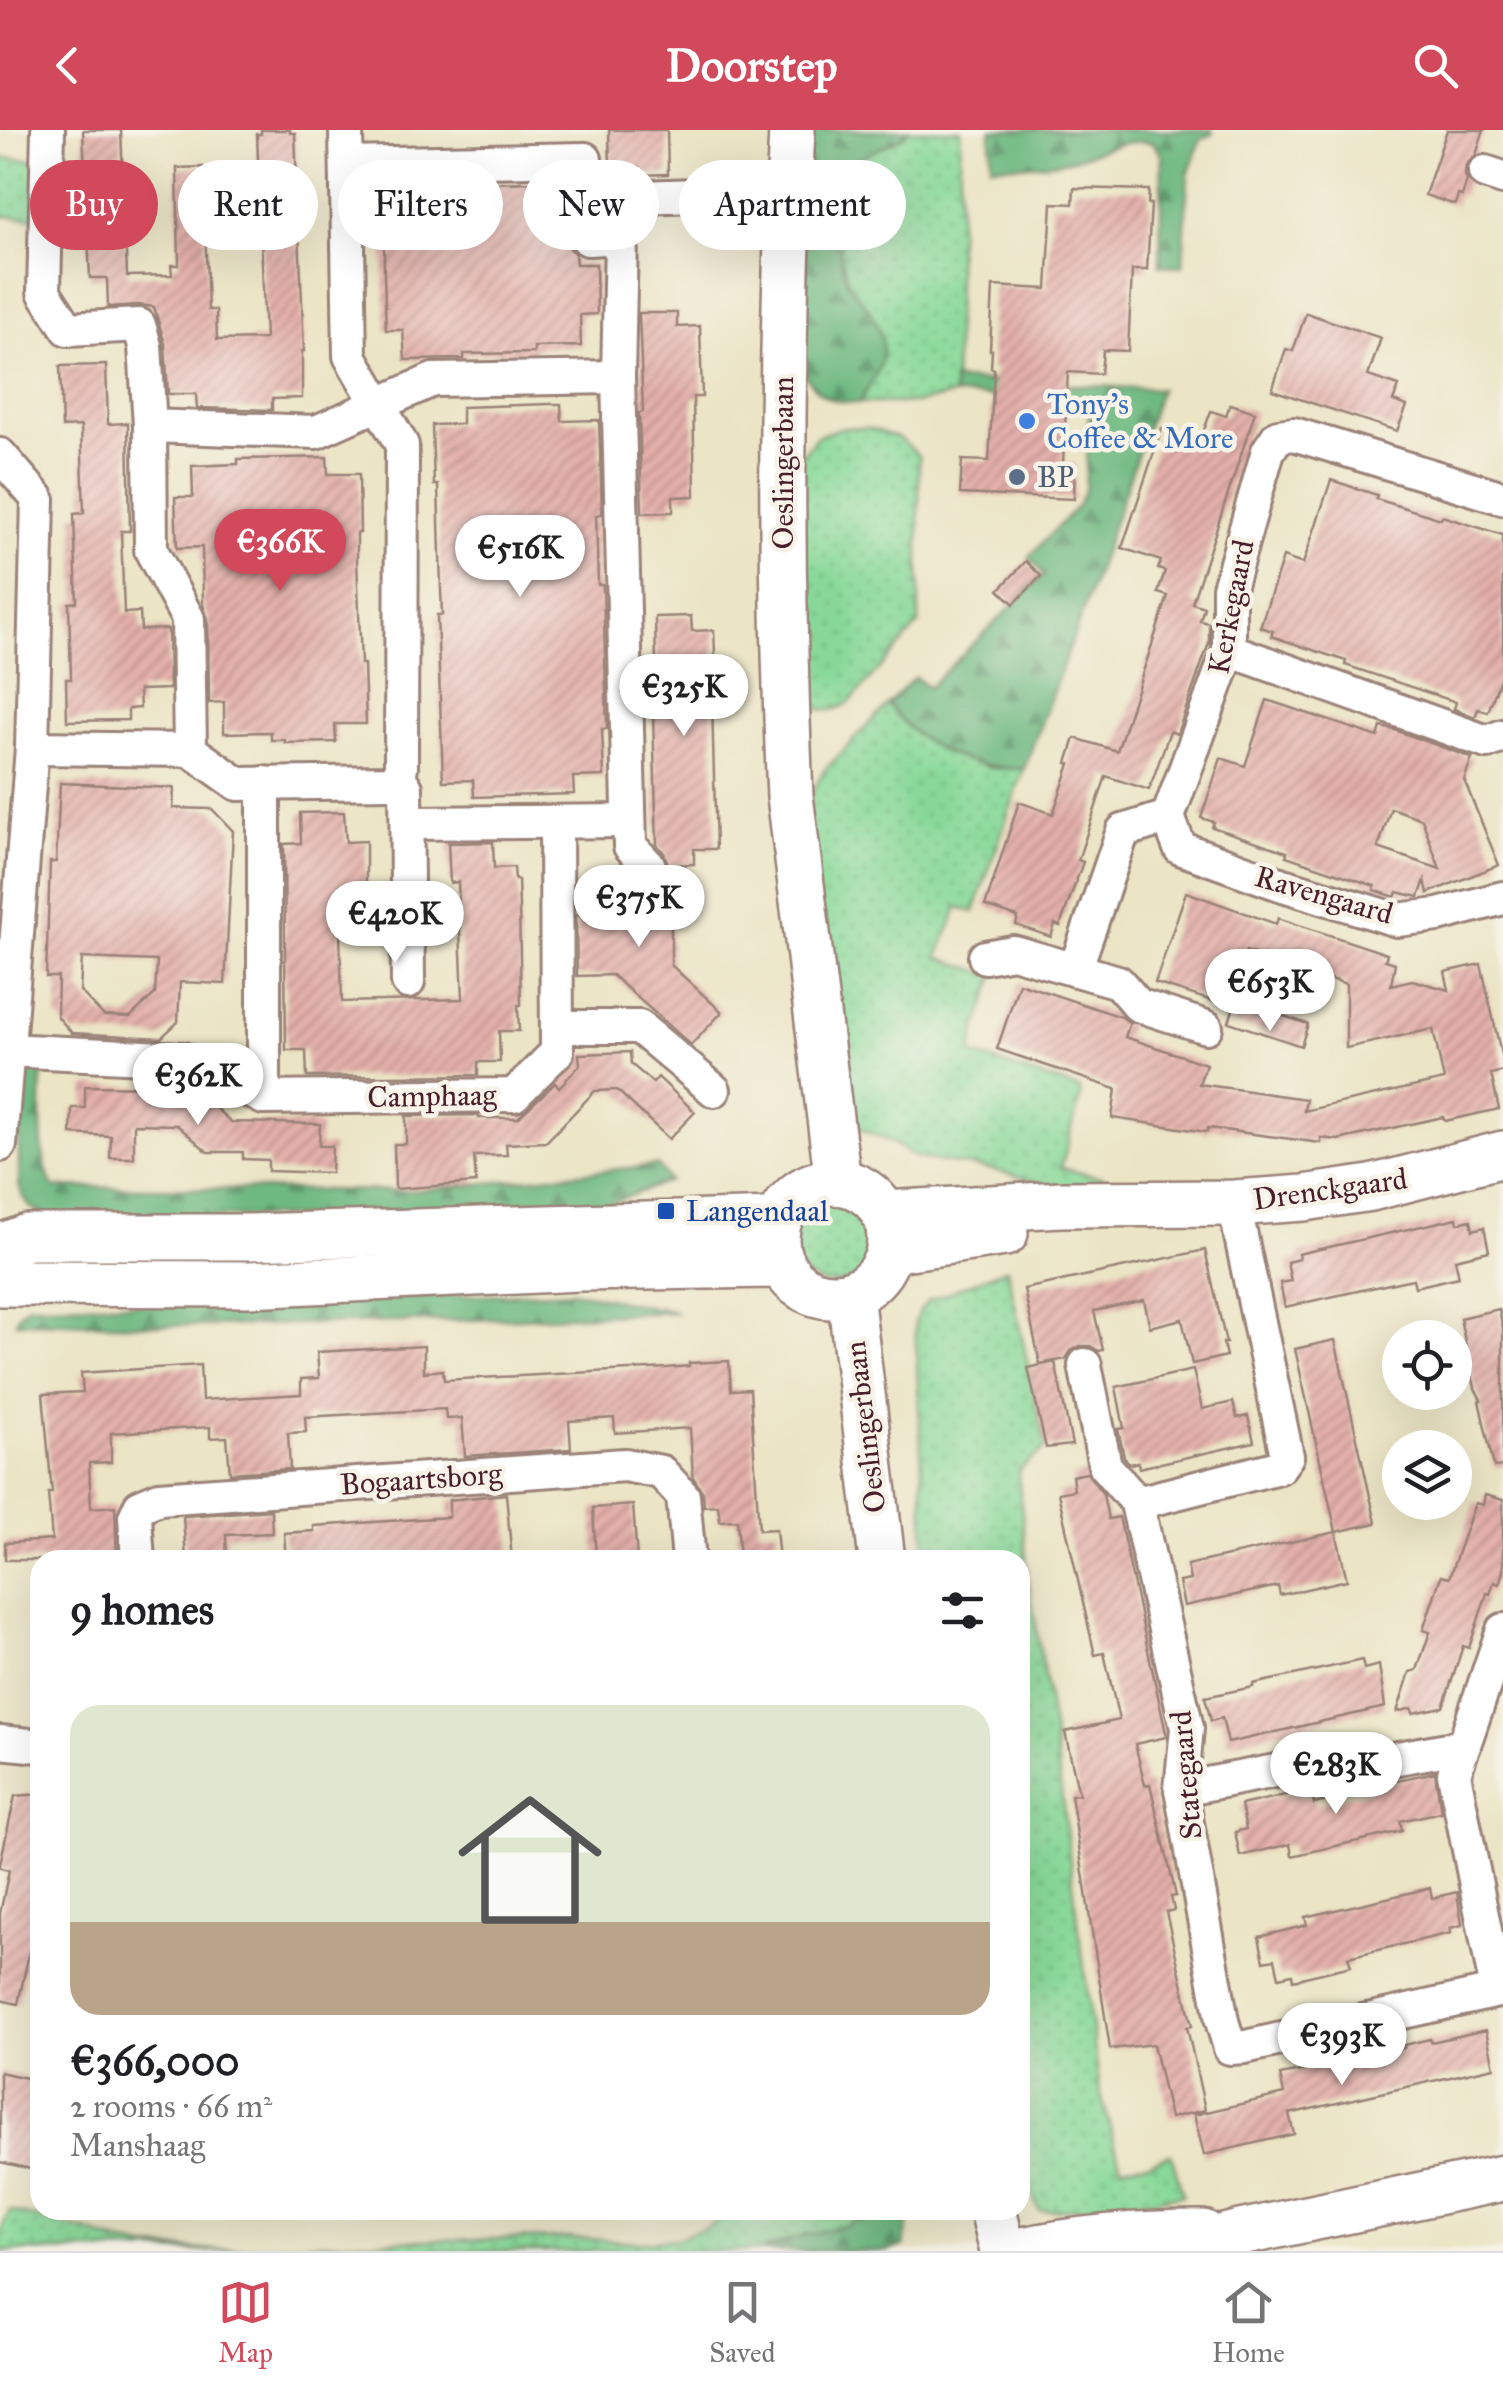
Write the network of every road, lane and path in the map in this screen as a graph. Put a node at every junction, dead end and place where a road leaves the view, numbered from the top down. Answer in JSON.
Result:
{"nodes":[{"id":1,"x":48,"y":130,"type":"edge"},
{"id":2,"x":346,"y":130,"type":"edge"},
{"id":3,"x":792,"y":130,"type":"edge"},
{"id":4,"x":346,"y":160,"type":"edge"},
{"id":5,"x":538,"y":160,"type":"edge"},
{"id":6,"x":586,"y":160,"type":"edge"},
{"id":7,"x":348,"y":250,"type":"edge"},
{"id":8,"x":622,"y":250,"type":"edge"},
{"id":9,"x":618,"y":377,"type":"junction"},
{"id":10,"x":377,"y":405,"type":"junction"},
{"id":11,"x":150,"y":426,"type":"junction"},
{"id":12,"x":0,"y":455,"type":"edge"},
{"id":13,"x":1503,"y":498,"type":"edge"},
{"id":14,"x":1229,"y":650,"type":"junction"},
{"id":15,"x":1503,"y":736,"type":"edge"},
{"id":16,"x":32,"y":748,"type":"junction"},
{"id":17,"x":190,"y":750,"type":"junction"},
{"id":18,"x":398,"y":778,"type":"junction"},
{"id":19,"x":264,"y":783,"type":"junction"},
{"id":20,"x":1168,"y":817,"type":"junction"},
{"id":21,"x":629,"y":821,"type":"junction"},
{"id":22,"x":556,"y":822,"type":"junction"},
{"id":23,"x":407,"y":823,"type":"junction"},
{"id":24,"x":649,"y":866,"type":"dead end"},
{"id":25,"x":1503,"y":898,"type":"edge"},
{"id":26,"x":985,"y":957,"type":"dead end"},
{"id":27,"x":1075,"y":970,"type":"junction"},
{"id":28,"x":408,"y":982,"type":"dead end"},
{"id":29,"x":6,"y":992,"type":"edge"},
{"id":30,"x":556,"y":1027,"type":"junction"},
{"id":31,"x":1206,"y":1027,"type":"dead end"},
{"id":32,"x":7,"y":1050,"type":"junction"},
{"id":33,"x":714,"y":1090,"type":"dead end"},
{"id":34,"x":264,"y":1098,"type":"junction"},
{"id":35,"x":0,"y":1145,"type":"edge"},
{"id":36,"x":1503,"y":1154,"type":"edge"},
{"id":37,"x":824,"y":1184,"type":"junction"},
{"id":38,"x":1234,"y":1203,"type":"junction"},
{"id":39,"x":778,"y":1221,"type":"junction"},
{"id":40,"x":886,"y":1232,"type":"junction"},
{"id":41,"x":1,"y":1255,"type":"edge"},
{"id":42,"x":782,"y":1265,"type":"junction"},
{"id":43,"x":850,"y":1294,"type":"junction"},
{"id":44,"x":1085,"y":1366,"type":"dead end"},
{"id":45,"x":1137,"y":1504,"type":"junction"},
{"id":46,"x":137,"y":1550,"type":"edge"},
{"id":47,"x":688,"y":1550,"type":"edge"},
{"id":48,"x":881,"y":1550,"type":"edge"},
{"id":49,"x":1503,"y":1630,"type":"edge"},
{"id":50,"x":0,"y":1742,"type":"edge"},
{"id":51,"x":30,"y":1745,"type":"edge"},
{"id":52,"x":1464,"y":1746,"type":"junction"},
{"id":53,"x":1181,"y":1789,"type":"junction"},
{"id":54,"x":1494,"y":1919,"type":"edge"},
{"id":55,"x":1500,"y":1991,"type":"edge"},
{"id":56,"x":1503,"y":2178,"type":"edge"},
{"id":57,"x":969,"y":2220,"type":"edge"},
{"id":58,"x":995,"y":2220,"type":"edge"},
{"id":59,"x":1240,"y":2233,"type":"junction"},
{"id":60,"x":974,"y":2251,"type":"edge"},
{"id":61,"x":1003,"y":2251,"type":"edge"},
{"id":62,"x":1018,"y":2251,"type":"edge"},
{"id":63,"x":1170,"y":2251,"type":"edge"}],
"edges":[{"from":1,"to":11,"type":"street"},
{"from":2,"to":4,"type":"street"},
{"from":3,"to":37,"type":"street","name":"Oeslingerbaan"},
{"from":5,"to":6,"type":"street"},
{"from":7,"to":10,"type":"street"},
{"from":8,"to":9,"type":"street"},
{"from":9,"to":10,"type":"street"},
{"from":9,"to":21,"type":"street"},
{"from":10,"to":11,"type":"street"},
{"from":10,"to":18,"type":"street"},
{"from":11,"to":17,"type":"street"},
{"from":12,"to":16,"type":"street"},
{"from":13,"to":14,"type":"street","name":"Kerkegaard"},
{"from":14,"to":15,"type":"street"},
{"from":14,"to":20,"type":"street","name":"Kerkegaard"},
{"from":16,"to":17,"type":"street"},
{"from":16,"to":29,"type":"street"},
{"from":17,"to":19,"type":"street"},
{"from":18,"to":19,"type":"street"},
{"from":18,"to":23,"type":"street"},
{"from":19,"to":34,"type":"street"},
{"from":20,"to":25,"type":"street","name":"Ravengaard"},
{"from":20,"to":27,"type":"street"},
{"from":21,"to":22,"type":"street"},
{"from":21,"to":24,"type":"street"},
{"from":22,"to":23,"type":"street"},
{"from":22,"to":30,"type":"street","name":"Camphaag"},
{"from":23,"to":28,"type":"street"},
{"from":26,"to":27,"type":"street"},
{"from":27,"to":31,"type":"street"},
{"from":29,"to":32,"type":"street"},
{"from":30,"to":33,"type":"street"},
{"from":30,"to":34,"type":"street","name":"Camphaag"},
{"from":32,"to":34,"type":"street","name":"Camphaag"},
{"from":32,"to":35,"type":"street"},
{"from":36,"to":38,"type":"street","name":"Drenckgaard"},
{"from":37,"to":39,"type":"street"},
{"from":37,"to":40,"type":"street"},
{"from":38,"to":40,"type":"street","name":"Drenckgaard"},
{"from":38,"to":45,"type":"street"},
{"from":39,"to":41,"type":"street"},
{"from":39,"to":42,"type":"street"},
{"from":40,"to":43,"type":"street"},
{"from":41,"to":42,"type":"street"},
{"from":42,"to":43,"type":"street"},
{"from":43,"to":48,"type":"street","name":"Oeslingerbaan"},
{"from":44,"to":45,"type":"street","name":"Stategaard"},
{"from":45,"to":53,"type":"street","name":"Stategaard"},
{"from":46,"to":47,"type":"street","name":"Bogaartsborg"},
{"from":49,"to":52,"type":"street"},
{"from":50,"to":51,"type":"street"},
{"from":52,"to":53,"type":"street"},
{"from":52,"to":54,"type":"street"},
{"from":53,"to":55,"type":"street","name":"Stategaard"},
{"from":54,"to":55,"type":"street"},
{"from":56,"to":59,"type":"street"},
{"from":57,"to":60,"type":"street"},
{"from":58,"to":61,"type":"street"},
{"from":59,"to":62,"type":"street"},
{"from":59,"to":63,"type":"street"}]}
